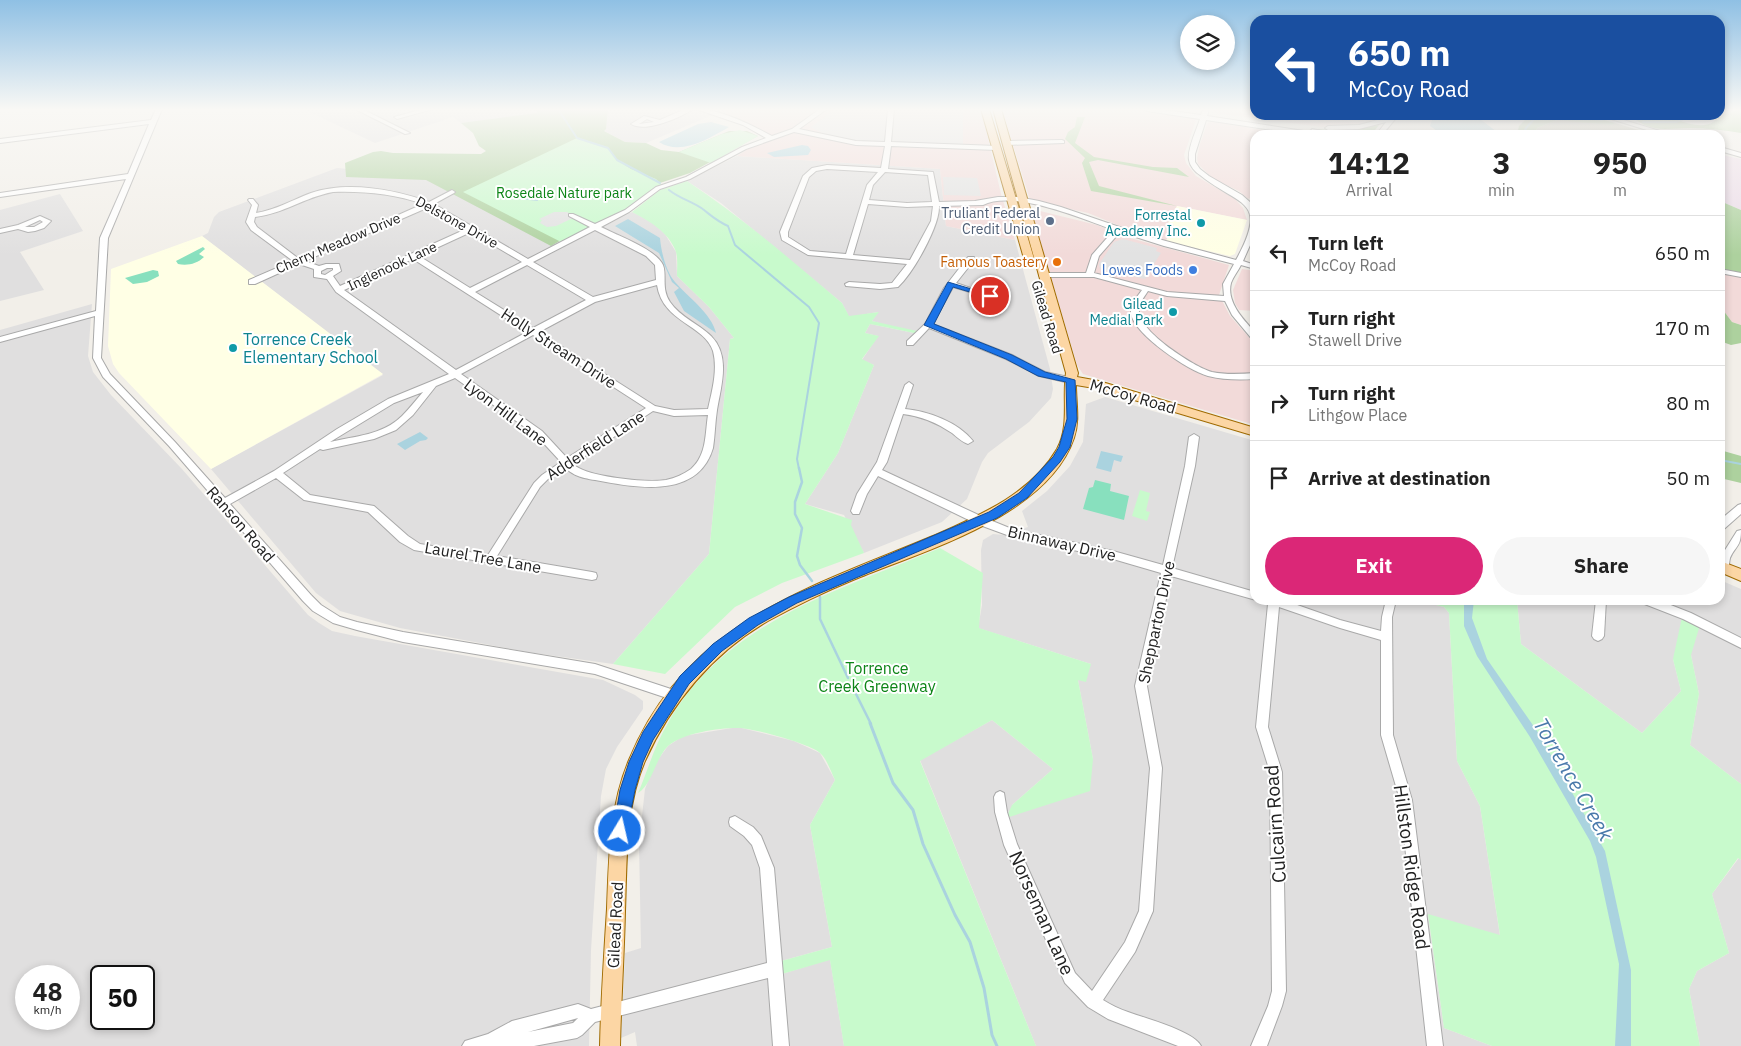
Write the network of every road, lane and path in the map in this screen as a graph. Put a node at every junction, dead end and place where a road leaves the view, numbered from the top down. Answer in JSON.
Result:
{"nodes":[{"id":1,"x":138,"y":158,"type":"edge"},
{"id":2,"x":726,"y":158,"type":"edge"},
{"id":3,"x":886,"y":158,"type":"edge"},
{"id":4,"x":1001,"y":158,"type":"edge"},
{"id":5,"x":1009,"y":158,"type":"edge"},
{"id":6,"x":1011,"y":158,"type":"edge"},
{"id":7,"x":1192,"y":158,"type":"edge"},
{"id":8,"x":1014,"y":168,"type":"junction"},
{"id":9,"x":884,"y":170,"type":"junction"},
{"id":10,"x":130,"y":176,"type":"junction"},
{"id":11,"x":2,"y":192,"type":"edge"},
{"id":12,"x":452,"y":192,"type":"dead end"},
{"id":13,"x":251,"y":200,"type":"dead end"},
{"id":14,"x":865,"y":202,"type":"junction"},
{"id":15,"x":1017,"y":203,"type":"junction"},
{"id":16,"x":429,"y":204,"type":"junction"},
{"id":17,"x":935,"y":204,"type":"junction"},
{"id":18,"x":1250,"y":210,"type":"edge"},
{"id":19,"x":252,"y":215,"type":"junction"},
{"id":20,"x":571,"y":215,"type":"dead end"},
{"id":21,"x":21,"y":226,"type":"dead end"},
{"id":22,"x":597,"y":227,"type":"junction"},
{"id":23,"x":471,"y":229,"type":"junction"},
{"id":24,"x":1119,"y":229,"type":"junction"},
{"id":25,"x":0,"y":231,"type":"edge"},
{"id":26,"x":1250,"y":236,"type":"edge"},
{"id":27,"x":414,"y":256,"type":"junction"},
{"id":28,"x":849,"y":257,"type":"junction"},
{"id":29,"x":971,"y":259,"type":"dead end"},
{"id":30,"x":297,"y":261,"type":"junction"},
{"id":31,"x":912,"y":262,"type":"junction"},
{"id":32,"x":1239,"y":262,"type":"junction"},
{"id":33,"x":528,"y":263,"type":"junction"},
{"id":34,"x":1250,"y":265,"type":"edge"},
{"id":35,"x":1725,"y":272,"type":"edge"},
{"id":36,"x":1043,"y":275,"type":"junction"},
{"id":37,"x":1090,"y":275,"type":"junction"},
{"id":38,"x":1741,"y":275,"type":"edge"},
{"id":39,"x":252,"y":282,"type":"dead end"},
{"id":40,"x":659,"y":282,"type":"junction"},
{"id":41,"x":849,"y":284,"type":"dead end"},
{"id":42,"x":951,"y":284,"type":"junction"},
{"id":43,"x":1147,"y":288,"type":"junction"},
{"id":44,"x":339,"y":290,"type":"junction"},
{"id":45,"x":471,"y":291,"type":"junction"},
{"id":46,"x":990,"y":296,"type":"dead end"},
{"id":47,"x":1227,"y":299,"type":"junction"},
{"id":48,"x":592,"y":300,"type":"junction"},
{"id":49,"x":99,"y":313,"type":"junction"},
{"id":50,"x":928,"y":325,"type":"junction"},
{"id":51,"x":1250,"y":331,"type":"edge"},
{"id":52,"x":533,"y":332,"type":"junction"},
{"id":53,"x":0,"y":340,"type":"edge"},
{"id":54,"x":910,"y":343,"type":"dead end"},
{"id":55,"x":455,"y":374,"type":"junction"},
{"id":56,"x":1250,"y":376,"type":"edge"},
{"id":57,"x":1070,"y":380,"type":"junction"},
{"id":58,"x":435,"y":385,"type":"junction"},
{"id":59,"x":909,"y":385,"type":"dead end"},
{"id":60,"x":402,"y":397,"type":"junction"},
{"id":61,"x":416,"y":408,"type":"junction"},
{"id":62,"x":652,"y":408,"type":"junction"},
{"id":63,"x":900,"y":411,"type":"junction"},
{"id":64,"x":712,"y":412,"type":"junction"},
{"id":65,"x":1250,"y":430,"type":"edge"},
{"id":66,"x":1194,"y":438,"type":"dead end"},
{"id":67,"x":968,"y":440,"type":"dead end"},
{"id":68,"x":317,"y":448,"type":"junction"},
{"id":69,"x":568,"y":463,"type":"junction"},
{"id":70,"x":877,"y":470,"type":"junction"},
{"id":71,"x":277,"y":473,"type":"junction"},
{"id":72,"x":223,"y":503,"type":"junction"},
{"id":73,"x":1741,"y":508,"type":"edge"},
{"id":74,"x":856,"y":511,"type":"dead end"},
{"id":75,"x":981,"y":521,"type":"junction"},
{"id":76,"x":1725,"y":522,"type":"edge"},
{"id":77,"x":1741,"y":534,"type":"edge"},
{"id":78,"x":491,"y":558,"type":"junction"},
{"id":79,"x":1725,"y":558,"type":"edge"},
{"id":80,"x":1725,"y":568,"type":"edge"},
{"id":81,"x":1167,"y":572,"type":"junction"},
{"id":82,"x":1741,"y":575,"type":"edge"},
{"id":83,"x":592,"y":576,"type":"dead end"},
{"id":84,"x":1250,"y":595,"type":"edge"},
{"id":85,"x":1273,"y":605,"type":"edge"},
{"id":86,"x":1287,"y":605,"type":"edge"},
{"id":87,"x":1390,"y":605,"type":"edge"},
{"id":88,"x":1601,"y":605,"type":"edge"},
{"id":89,"x":1659,"y":605,"type":"edge"},
{"id":90,"x":1598,"y":636,"type":"dead end"},
{"id":91,"x":1387,"y":637,"type":"junction"},
{"id":92,"x":1741,"y":643,"type":"edge"},
{"id":93,"x":673,"y":695,"type":"junction"},
{"id":94,"x":1000,"y":797,"type":"dead end"},
{"id":95,"x":735,"y":822,"type":"dead end"},
{"id":96,"x":774,"y":969,"type":"junction"},
{"id":97,"x":1092,"y":1002,"type":"junction"},
{"id":98,"x":611,"y":1012,"type":"junction"},
{"id":99,"x":470,"y":1046,"type":"edge"},
{"id":100,"x":610,"y":1046,"type":"edge"},
{"id":101,"x":781,"y":1046,"type":"edge"},
{"id":102,"x":1193,"y":1046,"type":"edge"},
{"id":103,"x":1259,"y":1046,"type":"edge"},
{"id":104,"x":1435,"y":1046,"type":"edge"}],
"edges":[{"from":1,"to":10,"type":"street","name":"Ranson Road"},
{"from":2,"to":22,"type":"street"},
{"from":3,"to":9,"type":"street"},
{"from":4,"to":15,"type":"main road","name":"Gilead Road"},
{"from":5,"to":8,"type":"main road"},
{"from":6,"to":8,"type":"main road","name":"Gilead Road"},
{"from":7,"to":18,"type":"street"},
{"from":8,"to":15,"type":"main road","name":"Gilead Road"},
{"from":9,"to":14,"type":"street"},
{"from":9,"to":17,"type":"street"},
{"from":9,"to":28,"type":"street"},
{"from":10,"to":11,"type":"street"},
{"from":10,"to":49,"type":"street","name":"Ranson Road"},
{"from":12,"to":16,"type":"street","name":"Cherry Meadow Drive"},
{"from":13,"to":19,"type":"street","name":"Lyon Hill Lane"},
{"from":14,"to":17,"type":"street"},
{"from":14,"to":28,"type":"street"},
{"from":15,"to":17,"type":"street"},
{"from":15,"to":24,"type":"street"},
{"from":15,"to":36,"type":"main road","name":"Gilead Road"},
{"from":15,"to":57,"type":"main road","name":"Gilead Road"},
{"from":16,"to":19,"type":"street","name":"Delstone Drive"},
{"from":16,"to":23,"type":"street","name":"Delstone Drive"},
{"from":16,"to":30,"type":"street","name":"Cherry Meadow Drive"},
{"from":17,"to":31,"type":"street"},
{"from":19,"to":30,"type":"street","name":"Lyon Hill Lane"},
{"from":20,"to":22,"type":"street","name":"Lyon Hill Lane"},
{"from":21,"to":25,"type":"street"},
{"from":22,"to":33,"type":"street"},
{"from":22,"to":40,"type":"street","name":"Lyon Hill Lane"},
{"from":23,"to":27,"type":"street","name":"Inglenook Lane"},
{"from":23,"to":33,"type":"street","name":"Delstone Drive"},
{"from":24,"to":32,"type":"street"},
{"from":24,"to":37,"type":"street"},
{"from":26,"to":32,"type":"street"},
{"from":27,"to":44,"type":"street","name":"Inglenook Lane"},
{"from":27,"to":45,"type":"street","name":"Holly Stream Drive"},
{"from":28,"to":31,"type":"street"},
{"from":29,"to":42,"type":"street"},
{"from":30,"to":39,"type":"street","name":"Cherry Meadow Drive"},
{"from":30,"to":44,"type":"street","name":"Lyon Hill Lane"},
{"from":31,"to":41,"type":"street"},
{"from":32,"to":34,"type":"street"},
{"from":32,"to":47,"type":"street"},
{"from":33,"to":45,"type":"street"},
{"from":33,"to":48,"type":"street","name":"Delstone Drive"},
{"from":35,"to":38,"type":"street"},
{"from":36,"to":37,"type":"street"},
{"from":36,"to":57,"type":"main road","name":"Gilead Road"},
{"from":37,"to":43,"type":"street"},
{"from":40,"to":48,"type":"street"},
{"from":40,"to":64,"type":"street","name":"Lyon Hill Lane"},
{"from":42,"to":46,"type":"street"},
{"from":42,"to":50,"type":"street"},
{"from":43,"to":47,"type":"street"},
{"from":43,"to":56,"type":"street"},
{"from":44,"to":55,"type":"street","name":"Lyon Hill Lane"},
{"from":45,"to":52,"type":"street","name":"Holly Stream Drive"},
{"from":47,"to":51,"type":"street"},
{"from":48,"to":52,"type":"street"},
{"from":49,"to":53,"type":"street"},
{"from":49,"to":72,"type":"street","name":"Ranson Road"},
{"from":50,"to":54,"type":"street"},
{"from":50,"to":57,"type":"street","name":"McCoy Road"},
{"from":52,"to":55,"type":"street"},
{"from":52,"to":62,"type":"street","name":"Holly Stream Drive"},
{"from":55,"to":58,"type":"street"},
{"from":55,"to":69,"type":"street","name":"Lyon Hill Lane"},
{"from":57,"to":65,"type":"main road","name":"McCoy Road"},
{"from":57,"to":75,"type":"main road","name":"Gilead Road"},
{"from":58,"to":60,"type":"street"},
{"from":58,"to":61,"type":"street"},
{"from":59,"to":63,"type":"street"},
{"from":60,"to":61,"type":"street"},
{"from":60,"to":68,"type":"street"},
{"from":61,"to":68,"type":"street"},
{"from":62,"to":64,"type":"street","name":"Holly Stream Drive"},
{"from":62,"to":69,"type":"street","name":"Adderfield Lane"},
{"from":63,"to":67,"type":"street"},
{"from":63,"to":70,"type":"street"},
{"from":64,"to":69,"type":"street","name":"Lyon Hill Lane"},
{"from":66,"to":81,"type":"street","name":"Shepparton Drive"},
{"from":68,"to":71,"type":"street"},
{"from":69,"to":78,"type":"street","name":"Adderfield Lane"},
{"from":70,"to":74,"type":"street"},
{"from":70,"to":75,"type":"street","name":"Binnaway Drive"},
{"from":71,"to":72,"type":"street"},
{"from":71,"to":78,"type":"street","name":"Laurel Tree Lane"},
{"from":72,"to":93,"type":"street","name":"Ranson Road"},
{"from":73,"to":76,"type":"street"},
{"from":75,"to":81,"type":"street","name":"Binnaway Drive"},
{"from":75,"to":93,"type":"main road","name":"Gilead Road"},
{"from":77,"to":79,"type":"street"},
{"from":78,"to":83,"type":"street","name":"Laurel Tree Lane"},
{"from":80,"to":82,"type":"main road"},
{"from":81,"to":84,"type":"street","name":"Binnaway Drive"},
{"from":81,"to":97,"type":"street","name":"Shepparton Drive"},
{"from":85,"to":103,"type":"street","name":"Culcairn Road"},
{"from":86,"to":91,"type":"street"},
{"from":87,"to":91,"type":"street","name":"Hillston Ridge Road"},
{"from":88,"to":90,"type":"street"},
{"from":89,"to":92,"type":"street"},
{"from":91,"to":104,"type":"street","name":"Hillston Ridge Road"},
{"from":93,"to":98,"type":"main road","name":"Gilead Road"},
{"from":94,"to":97,"type":"street","name":"Norseman Lane"},
{"from":95,"to":96,"type":"street"},
{"from":96,"to":98,"type":"street"},
{"from":96,"to":101,"type":"street"},
{"from":97,"to":102,"type":"street","name":"Norseman Lane"},
{"from":98,"to":99,"type":"street"},
{"from":98,"to":100,"type":"main road","name":"Gilead Road"}]}
